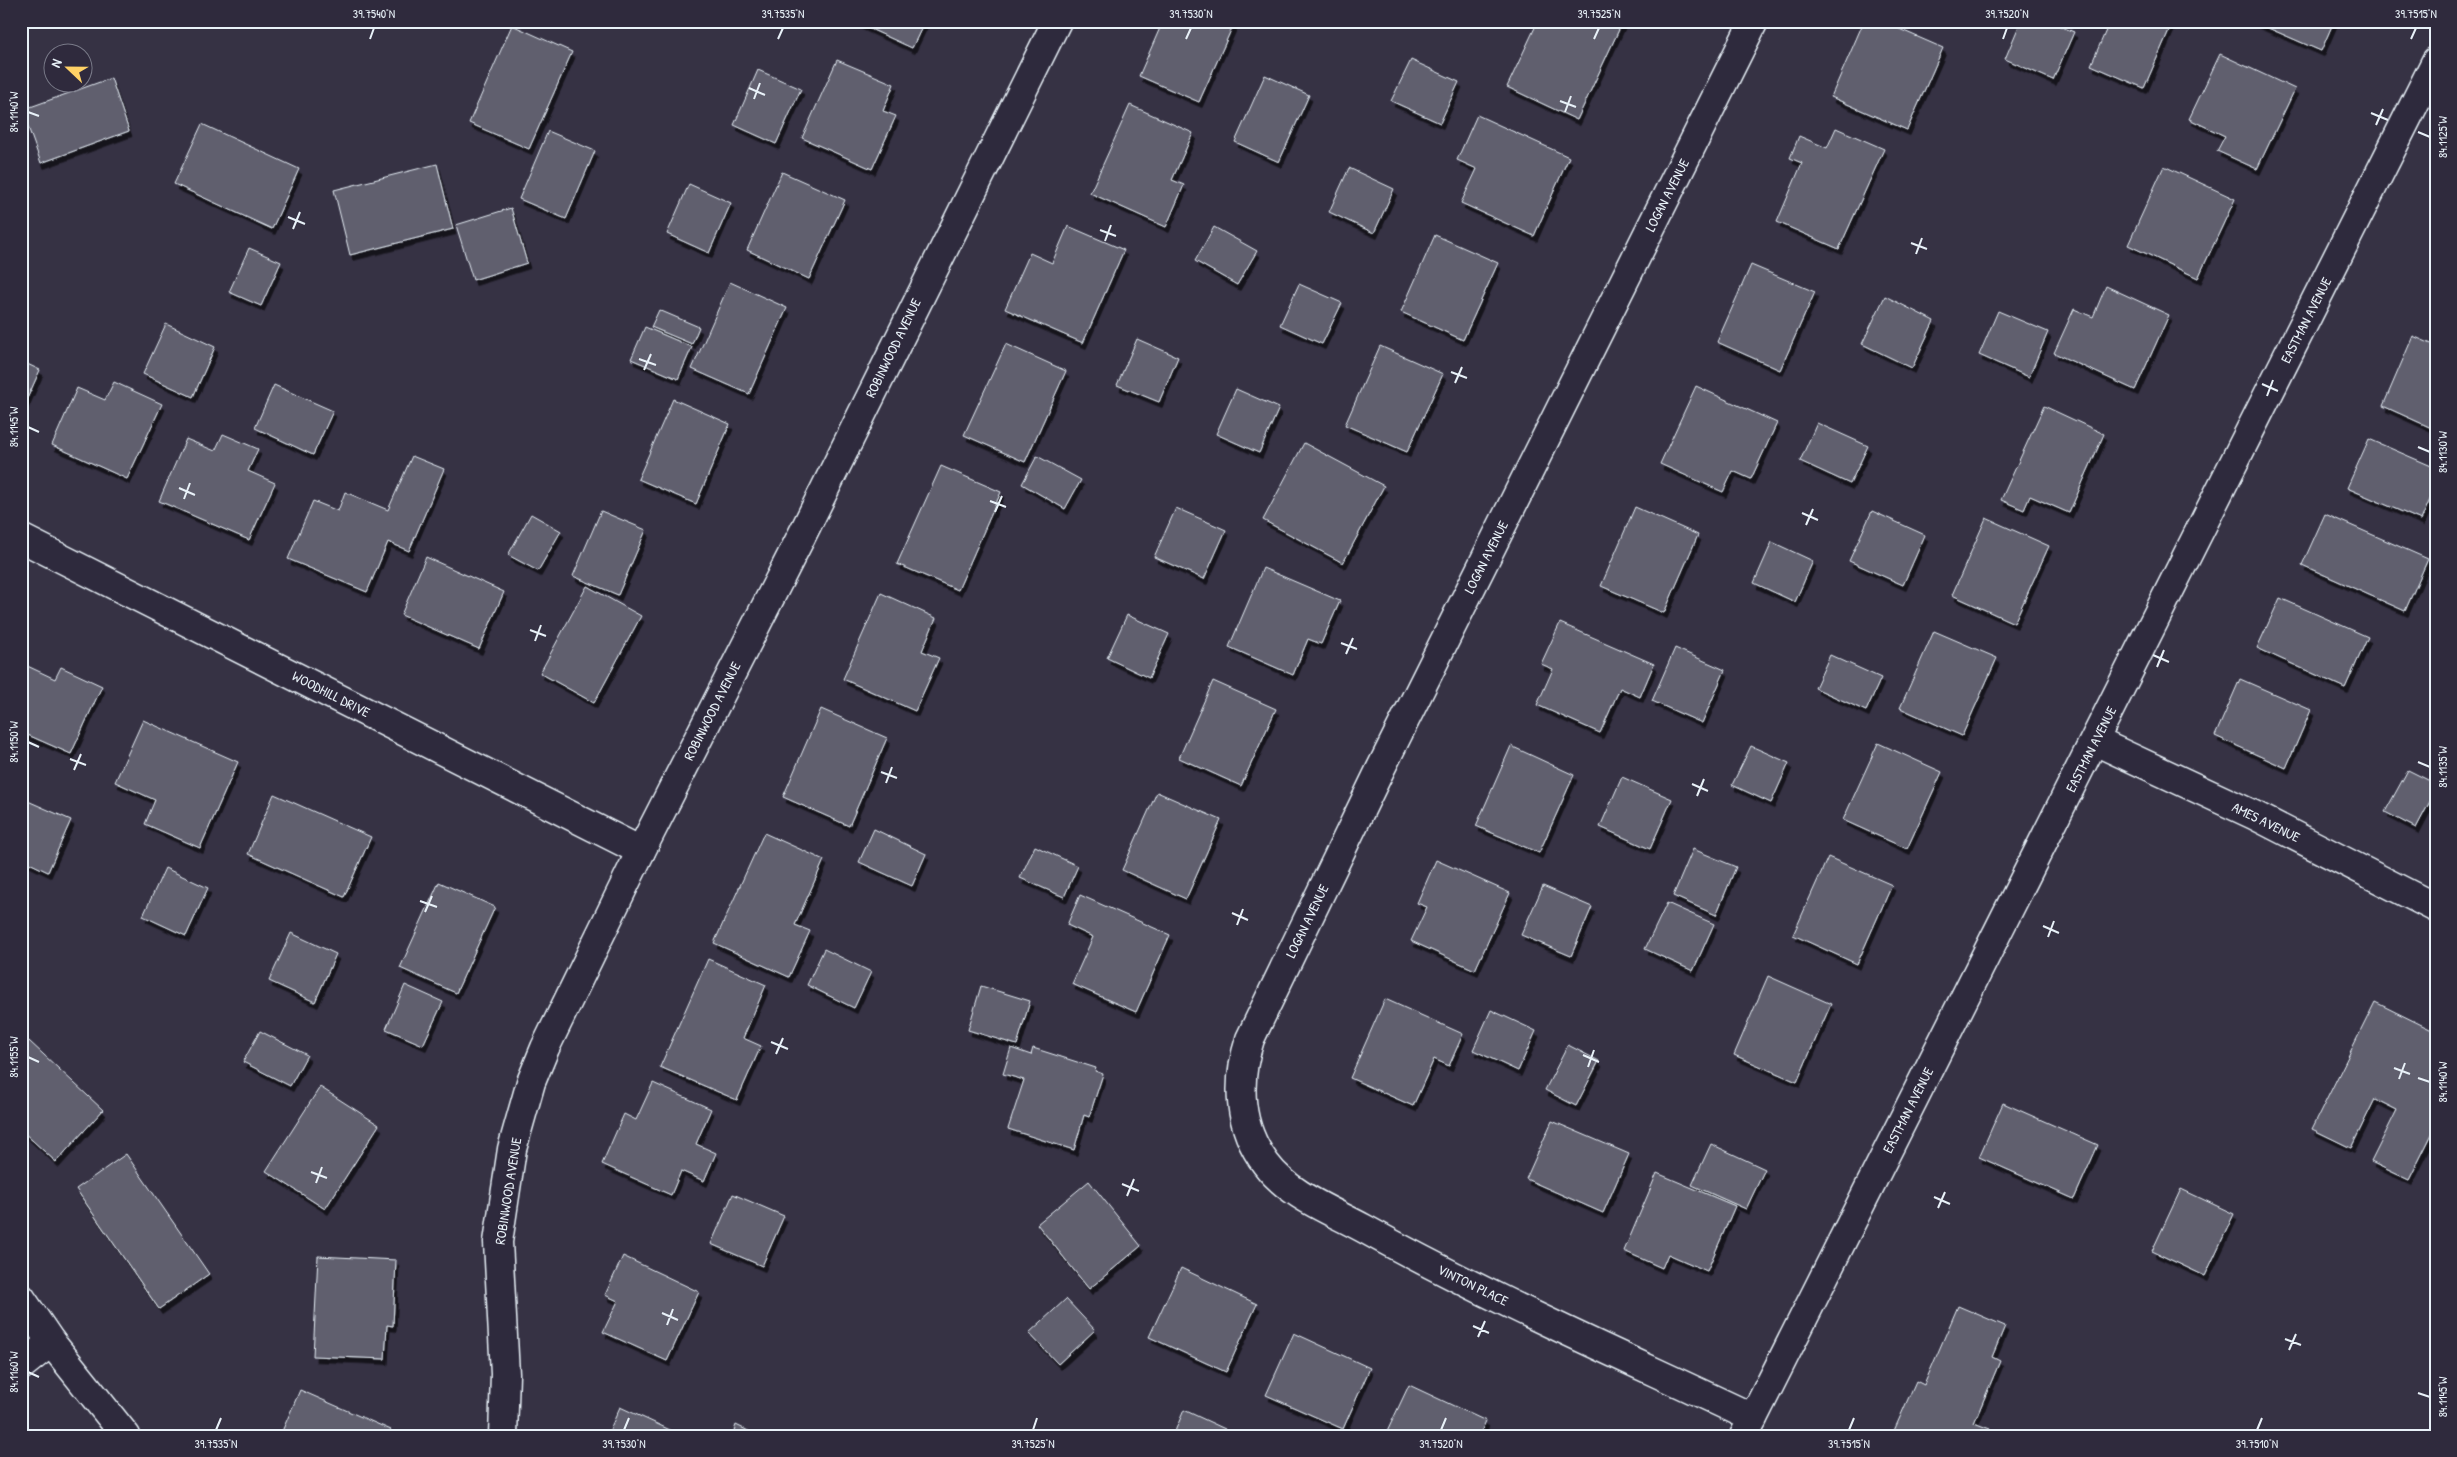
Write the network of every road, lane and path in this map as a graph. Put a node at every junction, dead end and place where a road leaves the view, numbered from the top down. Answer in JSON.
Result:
{"nodes":[{"id":1,"x":1056,"y":21,"type":"edge"},
{"id":2,"x":1754,"y":21,"type":"edge"},
{"id":3,"x":2436,"y":61,"type":"edge"},
{"id":4,"x":21,"y":538,"type":"edge"},
{"id":5,"x":2095,"y":741,"type":"junction"},
{"id":6,"x":641,"y":851,"type":"junction"},
{"id":7,"x":2436,"y":908,"type":"edge"},
{"id":8,"x":1240,"y":1101,"type":"joint"},
{"id":9,"x":21,"y":1298,"type":"edge"},
{"id":10,"x":51,"y":1342,"type":"junction"},
{"id":11,"x":21,"y":1366,"type":"edge"},
{"id":12,"x":1748,"y":1427,"type":"edge"},
{"id":13,"x":126,"y":1436,"type":"edge"},
{"id":14,"x":503,"y":1436,"type":"edge"}],
"edges":[{"from":1,"to":6,"type":"street","name":"ROBINWOOD AVENUE"},
{"from":2,"to":8,"type":"street","name":"LOGAN AVENUE"},
{"from":3,"to":5,"type":"street","name":"EASTMAN AVENUE"},
{"from":4,"to":6,"type":"street","name":"WOODHILL DRIVE"},
{"from":5,"to":7,"type":"street","name":"AMES AVENUE"},
{"from":5,"to":12,"type":"street","name":"EASTMAN AVENUE"},
{"from":6,"to":14,"type":"street","name":"ROBINWOOD AVENUE"},
{"from":8,"to":12,"type":"street","name":"VINTON PLACE"},
{"from":9,"to":10,"type":"street"},
{"from":10,"to":11,"type":"street"},
{"from":10,"to":13,"type":"street"}]}
